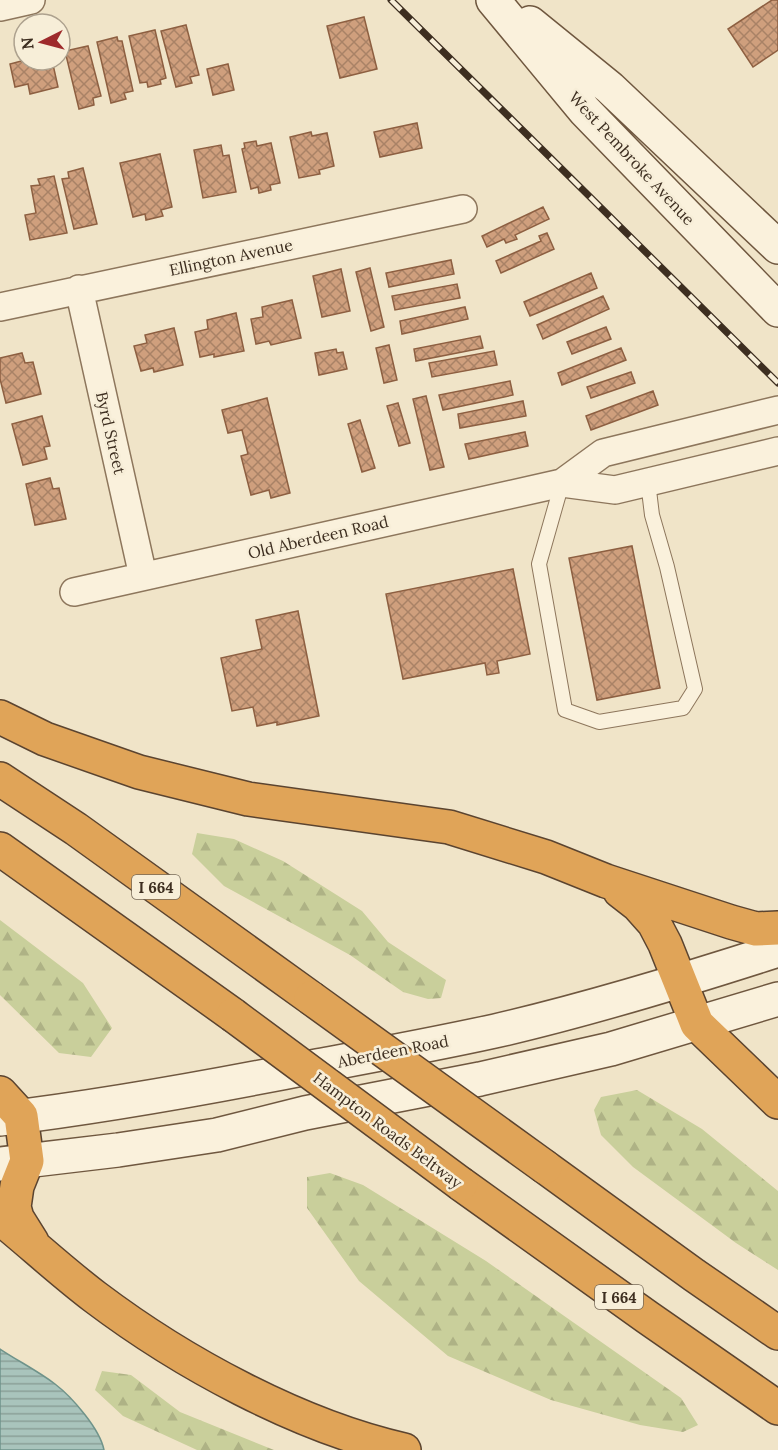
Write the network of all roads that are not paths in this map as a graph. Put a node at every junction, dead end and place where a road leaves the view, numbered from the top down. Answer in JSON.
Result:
{"nodes":[{"id":1,"x":31,"y":0,"type":"edge"},
{"id":2,"x":493,"y":0,"type":"edge"},
{"id":3,"x":501,"y":0,"type":"edge"},
{"id":4,"x":0,"y":7,"type":"edge"},
{"id":5,"x":463,"y":209,"type":"dead end"},
{"id":6,"x":778,"y":247,"type":"edge"},
{"id":7,"x":79,"y":289,"type":"junction"},
{"id":8,"x":0,"y":307,"type":"edge"},
{"id":9,"x":778,"y":310,"type":"edge"},
{"id":10,"x":778,"y":410,"type":"edge"},
{"id":11,"x":778,"y":451,"type":"edge"},
{"id":12,"x":648,"y":482,"type":"junction"},
{"id":13,"x":562,"y":483,"type":"junction"},
{"id":14,"x":144,"y":576,"type":"junction"},
{"id":15,"x":74,"y":592,"type":"dead end"},
{"id":16,"x":0,"y":717,"type":"edge"},
{"id":17,"x":0,"y":778,"type":"edge"},
{"id":18,"x":0,"y":849,"type":"edge"},
{"id":19,"x":606,"y":881,"type":"junction"},
{"id":20,"x":778,"y":928,"type":"edge"},
{"id":21,"x":778,"y":950,"type":"edge"},
{"id":22,"x":680,"y":982,"type":"junction"},
{"id":23,"x":778,"y":999,"type":"edge"},
{"id":24,"x":697,"y":1024,"type":"junction"},
{"id":25,"x":778,"y":1102,"type":"edge"},
{"id":26,"x":7,"y":1109,"type":"edge"},
{"id":27,"x":14,"y":1163,"type":"edge"},
{"id":28,"x":0,"y":1218,"type":"edge"},
{"id":29,"x":34,"y":1246,"type":"junction"},
{"id":30,"x":778,"y":1333,"type":"edge"},
{"id":31,"x":778,"y":1408,"type":"edge"},
{"id":32,"x":404,"y":1450,"type":"edge"}],
"edges":[{"from":1,"to":4,"type":"street"},
{"from":2,"to":9,"type":"main road","name":"West Pembroke Avenue"},
{"from":3,"to":6,"type":"main road","name":"West Pembroke Avenue"},
{"from":5,"to":7,"type":"street","name":"Ellington Avenue"},
{"from":7,"to":8,"type":"street","name":"Ellington Avenue"},
{"from":7,"to":14,"type":"street","name":"Byrd Street"},
{"from":10,"to":13,"type":"street","name":"Old Aberdeen Road"},
{"from":11,"to":12,"type":"street","name":"Old Aberdeen Road"},
{"from":12,"to":13,"type":"street","name":"Old Aberdeen Road"},
{"from":12,"to":13,"type":"lane"},
{"from":13,"to":14,"type":"street","name":"Old Aberdeen Road"},
{"from":14,"to":15,"type":"street","name":"Old Aberdeen Road"},
{"from":16,"to":19,"type":"highway"},
{"from":17,"to":30,"type":"highway","number":"I 664","bridge":true},
{"from":18,"to":31,"type":"highway","name":"Hampton Roads Beltway","number":"I 664","bridge":true},
{"from":19,"to":20,"type":"highway"},
{"from":19,"to":22,"type":"highway"},
{"from":21,"to":22,"type":"main road","name":"Aberdeen Road"},
{"from":22,"to":24,"type":"highway"},
{"from":22,"to":26,"type":"main road","name":"Aberdeen Road"},
{"from":23,"to":24,"type":"main road"},
{"from":24,"to":25,"type":"highway"},
{"from":24,"to":27,"type":"main road"},
{"from":26,"to":27,"type":"highway"},
{"from":27,"to":29,"type":"highway"},
{"from":28,"to":29,"type":"highway"},
{"from":29,"to":32,"type":"highway"}]}
